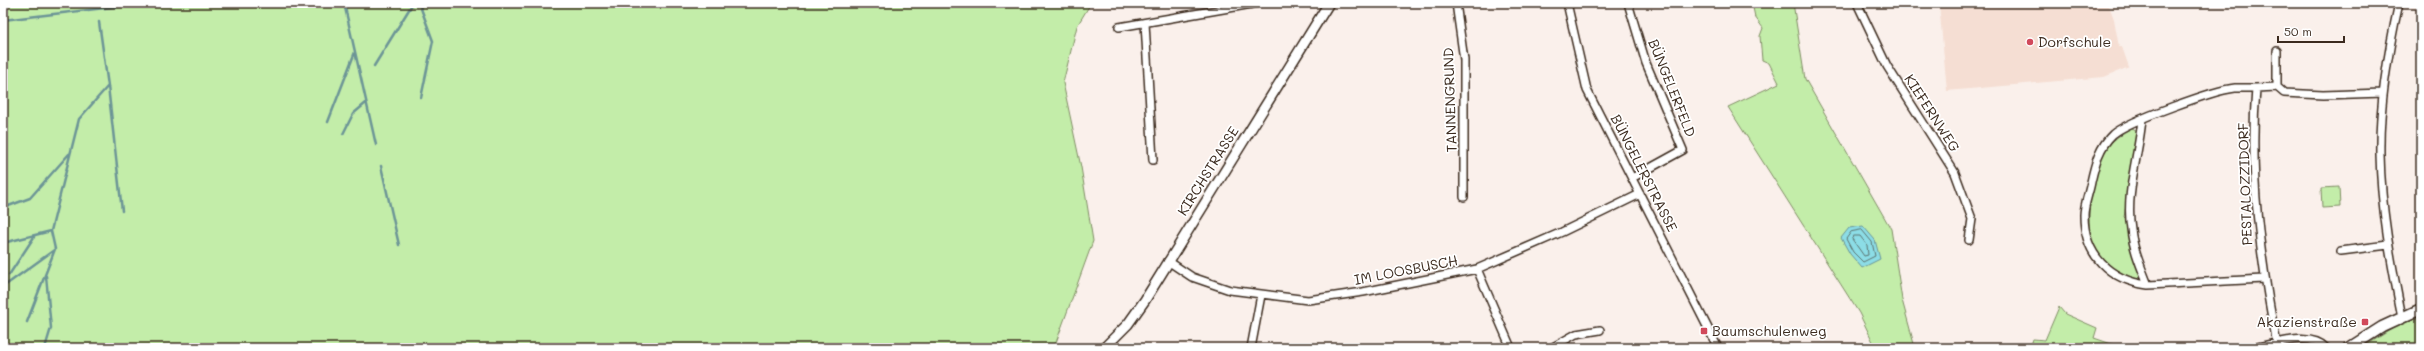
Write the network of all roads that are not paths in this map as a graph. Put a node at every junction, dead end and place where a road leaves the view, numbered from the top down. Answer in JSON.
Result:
{"nodes":[{"id":1,"x":1258,"y":3,"type":"edge"},
{"id":2,"x":1456,"y":3,"type":"edge"},
{"id":3,"x":1567,"y":3,"type":"edge"},
{"id":4,"x":1628,"y":3,"type":"edge"},
{"id":5,"x":1857,"y":3,"type":"edge"},
{"id":6,"x":2399,"y":3,"type":"edge"},
{"id":7,"x":1326,"y":4,"type":"edge"},
{"id":8,"x":1145,"y":23,"type":"junction"},
{"id":9,"x":1119,"y":27,"type":"dead end"},
{"id":10,"x":2277,"y":51,"type":"dead end"},
{"id":11,"x":2256,"y":88,"type":"junction"},
{"id":12,"x":2277,"y":88,"type":"junction"},
{"id":13,"x":2383,"y":93,"type":"junction"},
{"id":14,"x":2142,"y":119,"type":"junction"},
{"id":15,"x":1153,"y":160,"type":"dead end"},
{"id":16,"x":1632,"y":178,"type":"junction"},
{"id":17,"x":1640,"y":194,"type":"junction"},
{"id":18,"x":1464,"y":197,"type":"dead end"},
{"id":19,"x":1969,"y":240,"type":"dead end"},
{"id":20,"x":2388,"y":245,"type":"junction"},
{"id":21,"x":2341,"y":251,"type":"dead end"},
{"id":22,"x":1168,"y":261,"type":"junction"},
{"id":23,"x":1477,"y":269,"type":"junction"},
{"id":24,"x":2264,"y":279,"type":"junction"},
{"id":25,"x":2148,"y":285,"type":"junction"},
{"id":26,"x":1261,"y":295,"type":"junction"},
{"id":27,"x":2421,"y":309,"type":"edge"},
{"id":28,"x":2402,"y":317,"type":"junction"},
{"id":29,"x":1600,"y":330,"type":"dead end"},
{"id":30,"x":2277,"y":344,"type":"junction"},
{"id":31,"x":1507,"y":347,"type":"edge"},
{"id":32,"x":1104,"y":348,"type":"edge"},
{"id":33,"x":1251,"y":348,"type":"edge"},
{"id":34,"x":1551,"y":348,"type":"edge"},
{"id":35,"x":1718,"y":348,"type":"edge"},
{"id":36,"x":2254,"y":348,"type":"edge"},
{"id":37,"x":2326,"y":348,"type":"edge"},
{"id":38,"x":2349,"y":348,"type":"edge"}],
"edges":[{"from":1,"to":8,"type":"street"},
{"from":2,"to":18,"type":"street","name":"TANNENGRUND"},
{"from":3,"to":16,"type":"street","name":"BÜNGELERSTRASSE"},
{"from":4,"to":16,"type":"street","name":"BÜNGELERFELD"},
{"from":5,"to":19,"type":"street","name":"KIEFERNWEG"},
{"from":6,"to":13,"type":"street"},
{"from":7,"to":22,"type":"street","name":"KIRCHSTRASSE"},
{"from":8,"to":9,"type":"street"},
{"from":8,"to":15,"type":"street"},
{"from":10,"to":12,"type":"street"},
{"from":11,"to":12,"type":"street"},
{"from":11,"to":14,"type":"street"},
{"from":11,"to":24,"type":"street","name":"PESTALOZZIDORF"},
{"from":12,"to":13,"type":"street"},
{"from":13,"to":20,"type":"street"},
{"from":14,"to":25,"type":"street"},
{"from":14,"to":25,"type":"street"},
{"from":16,"to":17,"type":"street","name":"BÜNGELERSTRASSE"},
{"from":17,"to":23,"type":"street","name":"IM LOOSBUSCH"},
{"from":17,"to":35,"type":"street","name":"BÜNGELERSTRASSE"},
{"from":20,"to":21,"type":"street"},
{"from":20,"to":28,"type":"street"},
{"from":22,"to":26,"type":"street","name":"IM LOOSBUSCH"},
{"from":22,"to":32,"type":"street","name":"KIRCHSTRASSE"},
{"from":23,"to":26,"type":"street","name":"IM LOOSBUSCH"},
{"from":23,"to":31,"type":"street"},
{"from":24,"to":25,"type":"street"},
{"from":24,"to":30,"type":"street","name":"PESTALOZZIDORF"},
{"from":26,"to":33,"type":"street"},
{"from":27,"to":28,"type":"main road"},
{"from":28,"to":38,"type":"main road"},
{"from":29,"to":34,"type":"street"},
{"from":30,"to":36,"type":"street"},
{"from":30,"to":37,"type":"street"}]}
